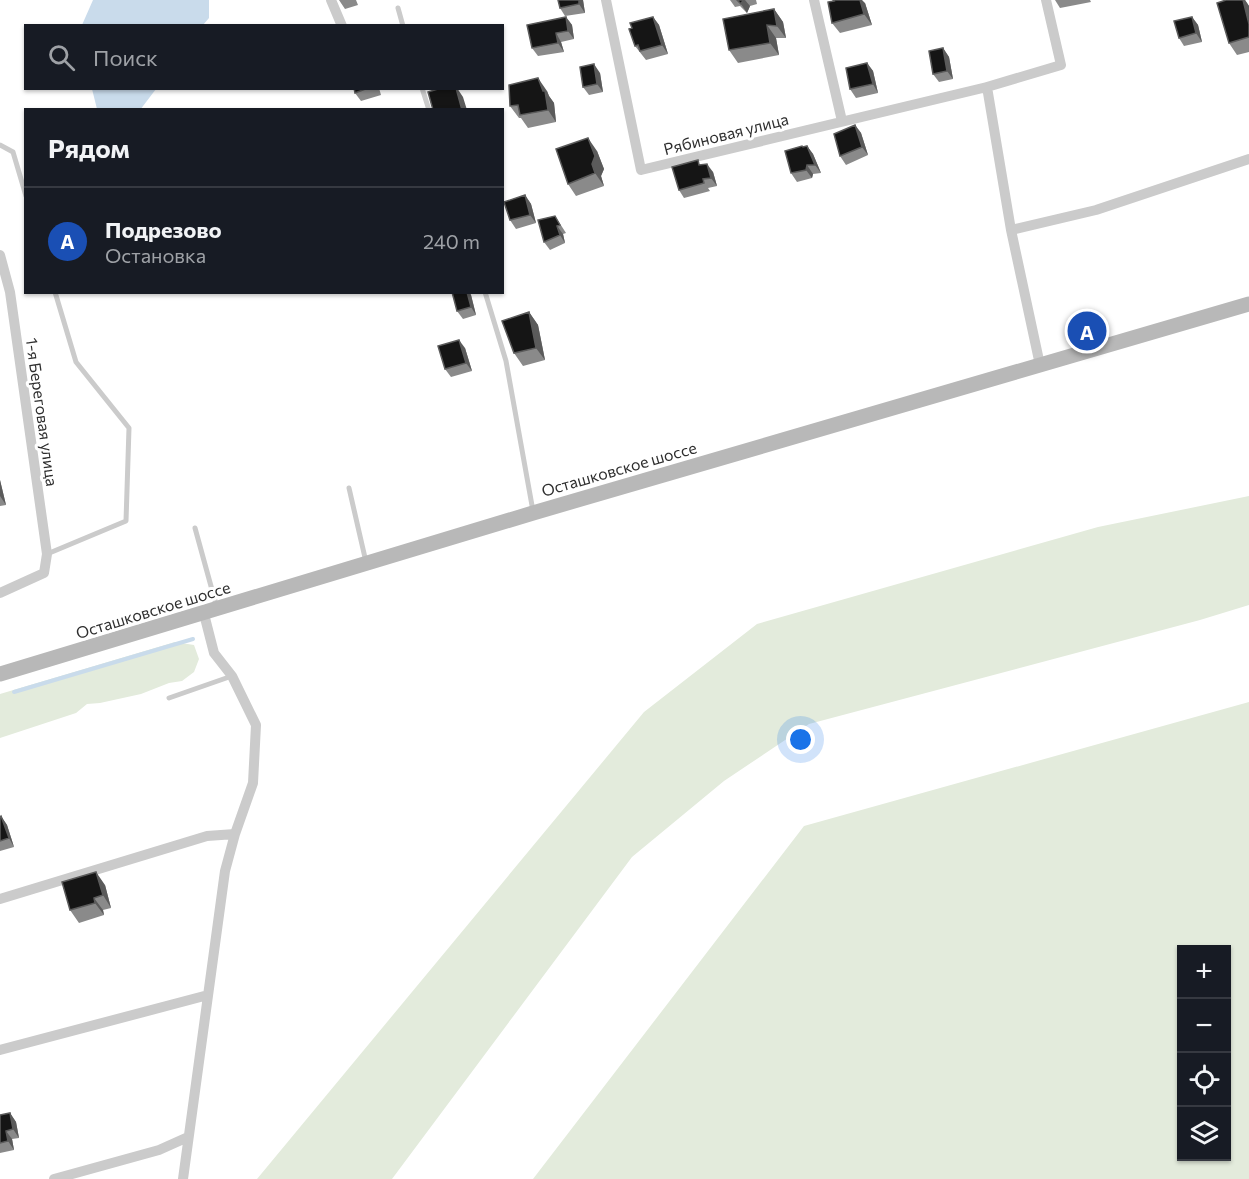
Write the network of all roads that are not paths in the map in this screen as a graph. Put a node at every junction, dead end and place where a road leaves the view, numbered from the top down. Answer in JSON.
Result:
{"nodes":[{"id":1,"x":331,"y":0,"type":"edge"},
{"id":2,"x":606,"y":0,"type":"edge"},
{"id":3,"x":814,"y":0,"type":"edge"},
{"id":4,"x":1046,"y":0,"type":"edge"},
{"id":5,"x":398,"y":8,"type":"dead end"},
{"id":6,"x":341,"y":24,"type":"edge"},
{"id":7,"x":402,"y":24,"type":"edge"},
{"id":8,"x":987,"y":87,"type":"junction"},
{"id":9,"x":423,"y":90,"type":"edge"},
{"id":10,"x":428,"y":108,"type":"edge"},
{"id":11,"x":842,"y":121,"type":"junction"},
{"id":12,"x":0,"y":146,"type":"edge"},
{"id":13,"x":1249,"y":159,"type":"edge"},
{"id":14,"x":24,"y":189,"type":"edge"},
{"id":15,"x":1011,"y":230,"type":"junction"},
{"id":16,"x":0,"y":255,"type":"edge"},
{"id":17,"x":56,"y":294,"type":"edge"},
{"id":18,"x":486,"y":294,"type":"edge"},
{"id":19,"x":1249,"y":304,"type":"edge"},
{"id":20,"x":1040,"y":365,"type":"junction"},
{"id":21,"x":349,"y":488,"type":"dead end"},
{"id":22,"x":533,"y":513,"type":"junction"},
{"id":23,"x":195,"y":528,"type":"dead end"},
{"id":24,"x":47,"y":554,"type":"junction"},
{"id":25,"x":367,"y":564,"type":"junction"},
{"id":26,"x":0,"y":593,"type":"edge"},
{"id":27,"x":211,"y":612,"type":"junction"},
{"id":28,"x":0,"y":674,"type":"edge"},
{"id":29,"x":232,"y":676,"type":"junction"},
{"id":30,"x":169,"y":698,"type":"dead end"},
{"id":31,"x":235,"y":834,"type":"junction"},
{"id":32,"x":0,"y":899,"type":"edge"},
{"id":33,"x":208,"y":995,"type":"junction"},
{"id":34,"x":0,"y":1050,"type":"edge"},
{"id":35,"x":188,"y":1137,"type":"junction"},
{"id":36,"x":54,"y":1179,"type":"edge"},
{"id":37,"x":183,"y":1179,"type":"edge"}],
"edges":[{"from":1,"to":6,"type":"street"},
{"from":2,"to":11,"type":"street","name":"Рябиновая улица"},
{"from":3,"to":11,"type":"street"},
{"from":4,"to":8,"type":"street","name":"Рябиновая улица"},
{"from":5,"to":7,"type":"lane"},
{"from":8,"to":11,"type":"street","name":"Рябиновая улица"},
{"from":8,"to":15,"type":"street"},
{"from":9,"to":10,"type":"lane"},
{"from":12,"to":14,"type":"lane"},
{"from":13,"to":15,"type":"street"},
{"from":15,"to":20,"type":"street"},
{"from":16,"to":24,"type":"street","name":"1-я Береговая улица"},
{"from":17,"to":24,"type":"lane"},
{"from":18,"to":22,"type":"lane"},
{"from":19,"to":20,"type":"main road","name":"Осташковское шоссе"},
{"from":20,"to":22,"type":"main road","name":"Осташковское шоссе"},
{"from":21,"to":25,"type":"lane"},
{"from":22,"to":25,"type":"main road","name":"Осташковское шоссе"},
{"from":23,"to":27,"type":"lane"},
{"from":24,"to":26,"type":"street","name":"1-я Береговая улица"},
{"from":25,"to":27,"type":"main road","name":"Осташковское шоссе"},
{"from":27,"to":28,"type":"main road","name":"Осташковское шоссе"},
{"from":27,"to":29,"type":"street"},
{"from":29,"to":30,"type":"lane"},
{"from":29,"to":31,"type":"street"},
{"from":31,"to":32,"type":"street"},
{"from":31,"to":33,"type":"street"},
{"from":33,"to":34,"type":"street"},
{"from":33,"to":35,"type":"street"},
{"from":35,"to":36,"type":"street"},
{"from":35,"to":37,"type":"street"}]}
